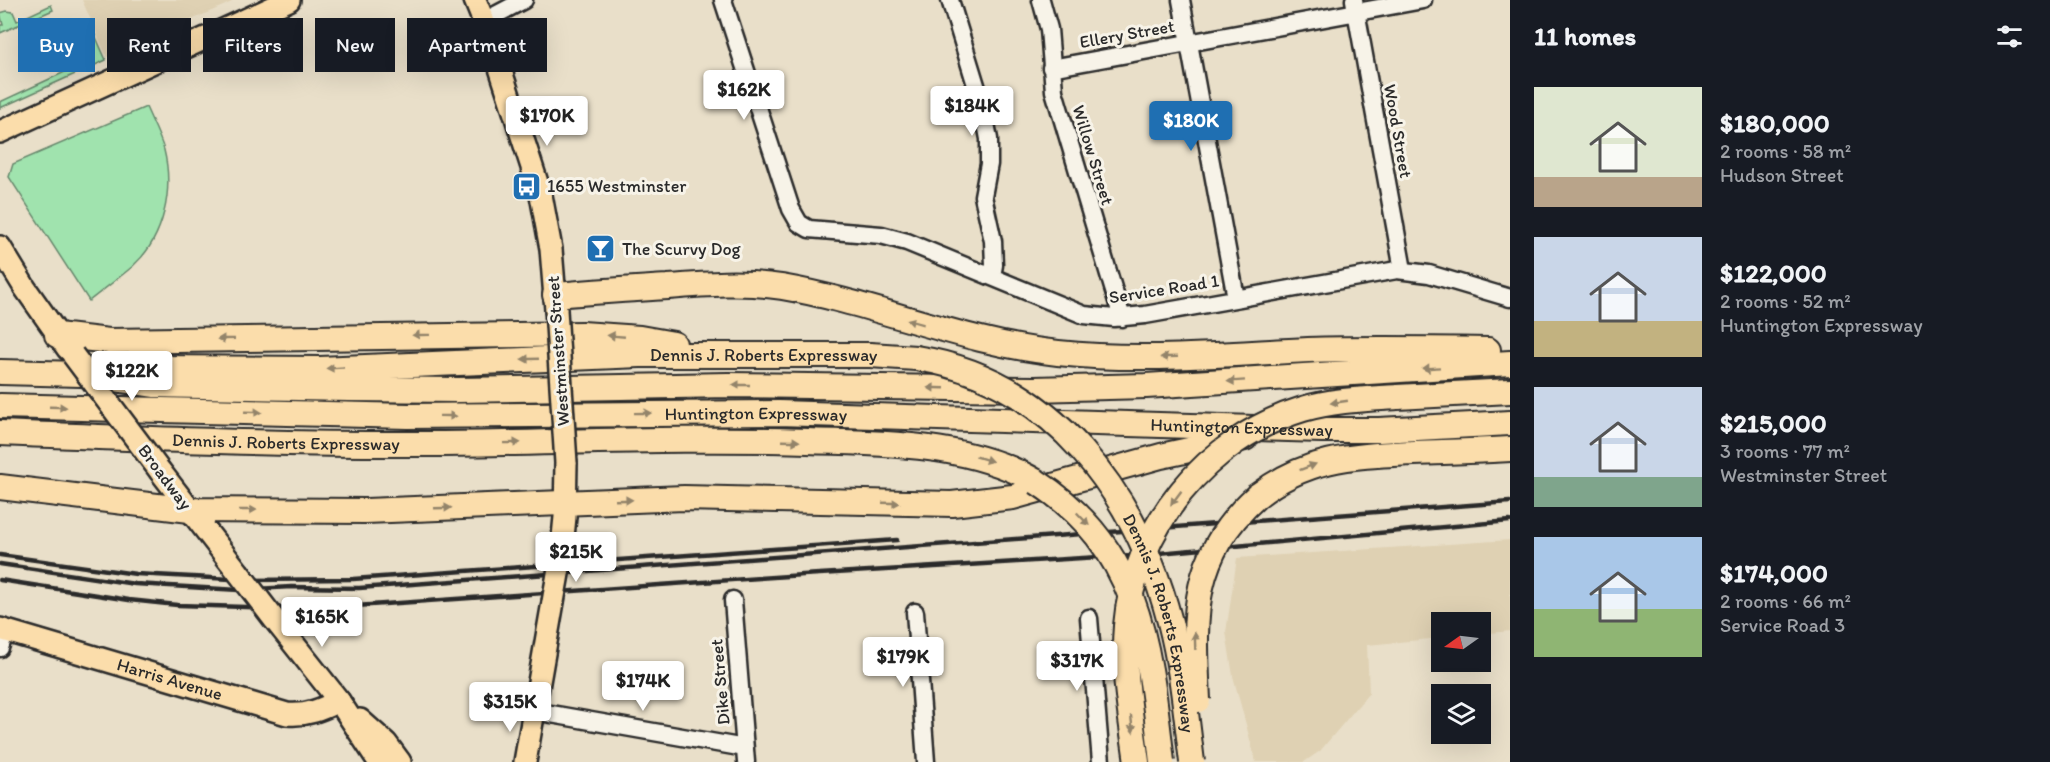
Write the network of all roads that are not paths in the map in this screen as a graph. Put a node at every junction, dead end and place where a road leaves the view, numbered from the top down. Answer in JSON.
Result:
{"nodes":[{"id":1,"x":289,"y":0,"type":"edge"},
{"id":2,"x":475,"y":0,"type":"edge"},
{"id":3,"x":524,"y":0,"type":"edge"},
{"id":4,"x":723,"y":0,"type":"edge"},
{"id":5,"x":950,"y":0,"type":"edge"},
{"id":6,"x":1041,"y":0,"type":"edge"},
{"id":7,"x":1181,"y":0,"type":"edge"},
{"id":8,"x":1423,"y":0,"type":"edge"},
{"id":9,"x":1355,"y":6,"type":"edge"},
{"id":10,"x":483,"y":18,"type":"edge"},
{"id":11,"x":490,"y":18,"type":"edge"},
{"id":12,"x":1189,"y":42,"type":"junction"},
{"id":13,"x":1051,"y":68,"type":"junction"},
{"id":14,"x":501,"y":72,"type":"edge"},
{"id":15,"x":0,"y":132,"type":"edge"},
{"id":16,"x":0,"y":247,"type":"edge"},
{"id":17,"x":1403,"y":270,"type":"junction"},
{"id":18,"x":992,"y":276,"type":"junction"},
{"id":19,"x":1236,"y":298,"type":"junction"},
{"id":20,"x":1510,"y":298,"type":"edge"},
{"id":21,"x":555,"y":303,"type":"junction"},
{"id":22,"x":1122,"y":318,"type":"junction"},
{"id":23,"x":57,"y":335,"type":"junction"},
{"id":24,"x":1510,"y":352,"type":"edge"},
{"id":25,"x":735,"y":355,"type":"junction"},
{"id":26,"x":1510,"y":363,"type":"edge"},
{"id":27,"x":77,"y":365,"type":"junction"},
{"id":28,"x":0,"y":372,"type":"edge"},
{"id":29,"x":1510,"y":391,"type":"edge"},
{"id":30,"x":0,"y":406,"type":"edge"},
{"id":31,"x":1510,"y":423,"type":"edge"},
{"id":32,"x":1294,"y":429,"type":"junction"},
{"id":33,"x":0,"y":433,"type":"edge"},
{"id":34,"x":90,"y":436,"type":"junction"},
{"id":35,"x":0,"y":446,"type":"edge"},
{"id":36,"x":1510,"y":449,"type":"edge"},
{"id":37,"x":0,"y":487,"type":"edge"},
{"id":38,"x":566,"y":503,"type":"junction"},
{"id":39,"x":190,"y":510,"type":"junction"},
{"id":40,"x":733,"y":600,"type":"dead end"},
{"id":41,"x":915,"y":612,"type":"dead end"},
{"id":42,"x":1089,"y":618,"type":"dead end"},
{"id":43,"x":2,"y":636,"type":"edge"},
{"id":44,"x":339,"y":701,"type":"junction"},
{"id":45,"x":534,"y":711,"type":"junction"},
{"id":46,"x":746,"y":755,"type":"edge"},
{"id":47,"x":379,"y":762,"type":"edge"},
{"id":48,"x":400,"y":762,"type":"edge"},
{"id":49,"x":525,"y":762,"type":"edge"},
{"id":50,"x":531,"y":762,"type":"edge"},
{"id":51,"x":926,"y":762,"type":"edge"},
{"id":52,"x":1101,"y":762,"type":"edge"},
{"id":53,"x":1137,"y":762,"type":"edge"},
{"id":54,"x":1162,"y":762,"type":"edge"},
{"id":55,"x":1192,"y":762,"type":"edge"},
{"id":56,"x":1202,"y":762,"type":"edge"}],
"edges":[{"from":1,"to":15,"type":"main road"},
{"from":2,"to":10,"type":"main road","name":"Westminster Street"},
{"from":3,"to":11,"type":"street"},
{"from":4,"to":18,"type":"street","name":"Service Road 1"},
{"from":5,"to":18,"type":"street"},
{"from":6,"to":13,"type":"street","name":"Willow Street"},
{"from":7,"to":12,"type":"street"},
{"from":8,"to":9,"type":"street","name":"Ellery Street"},
{"from":9,"to":12,"type":"street","name":"Ellery Street"},
{"from":9,"to":17,"type":"street","name":"Wood Street"},
{"from":12,"to":13,"type":"street","name":"Ellery Street"},
{"from":12,"to":19,"type":"street"},
{"from":13,"to":22,"type":"street","name":"Willow Street"},
{"from":14,"to":21,"type":"main road","name":"Westminster Street"},
{"from":16,"to":23,"type":"main road","name":"Broadway"},
{"from":17,"to":19,"type":"street","name":"Service Road 1"},
{"from":17,"to":20,"type":"street","name":"Service Road 1"},
{"from":18,"to":22,"type":"street","name":"Service Road 1"},
{"from":19,"to":22,"type":"street","name":"Service Road 1"},
{"from":24,"to":21,"type":"highway","one_way":true},
{"from":21,"to":38,"type":"main road","name":"Westminster Street","bridge":true},
{"from":25,"to":23,"type":"highway","one_way":true},
{"from":23,"to":27,"type":"main road","name":"Broadway"},
{"from":25,"to":27,"type":"highway","name":"Dennis J. Roberts Expressway","one_way":true},
{"from":25,"to":55,"type":"highway","name":"Dennis J. Roberts Expressway","bridge":true},
{"from":26,"to":27,"type":"highway","name":"Huntington Expressway","one_way":true},
{"from":27,"to":28,"type":"highway"},
{"from":27,"to":39,"type":"main road","name":"Broadway","bridge":true},
{"from":29,"to":53,"type":"highway","one_way":true,"bridge":true},
{"from":30,"to":32,"type":"highway","name":"Huntington Expressway","one_way":true},
{"from":31,"to":32,"type":"highway","name":"Huntington Expressway"},
{"from":38,"to":32,"type":"highway","one_way":true},
{"from":33,"to":34,"type":"highway","name":"Dennis J. Roberts Expressway"},
{"from":34,"to":35,"type":"highway"},
{"from":34,"to":54,"type":"highway","name":"Dennis J. Roberts Expressway","one_way":true,"bridge":true},
{"from":56,"to":36,"type":"highway","one_way":true,"bridge":true},
{"from":37,"to":39,"type":"highway"},
{"from":39,"to":38,"type":"highway","one_way":true},
{"from":38,"to":45,"type":"main road","name":"Westminster Street","bridge":true},
{"from":39,"to":44,"type":"main road","name":"Broadway","bridge":true},
{"from":40,"to":46,"type":"street","name":"Dike Street"},
{"from":41,"to":51,"type":"street"},
{"from":42,"to":52,"type":"street"},
{"from":43,"to":44,"type":"main road","name":"Harris Avenue"},
{"from":44,"to":47,"type":"main road","name":"Broadway"},
{"from":44,"to":48,"type":"main road","name":"Broadway"},
{"from":45,"to":46,"type":"street"},
{"from":45,"to":49,"type":"main road","name":"Westminster Street"},
{"from":45,"to":50,"type":"main road","name":"Westminster Street"}]}
